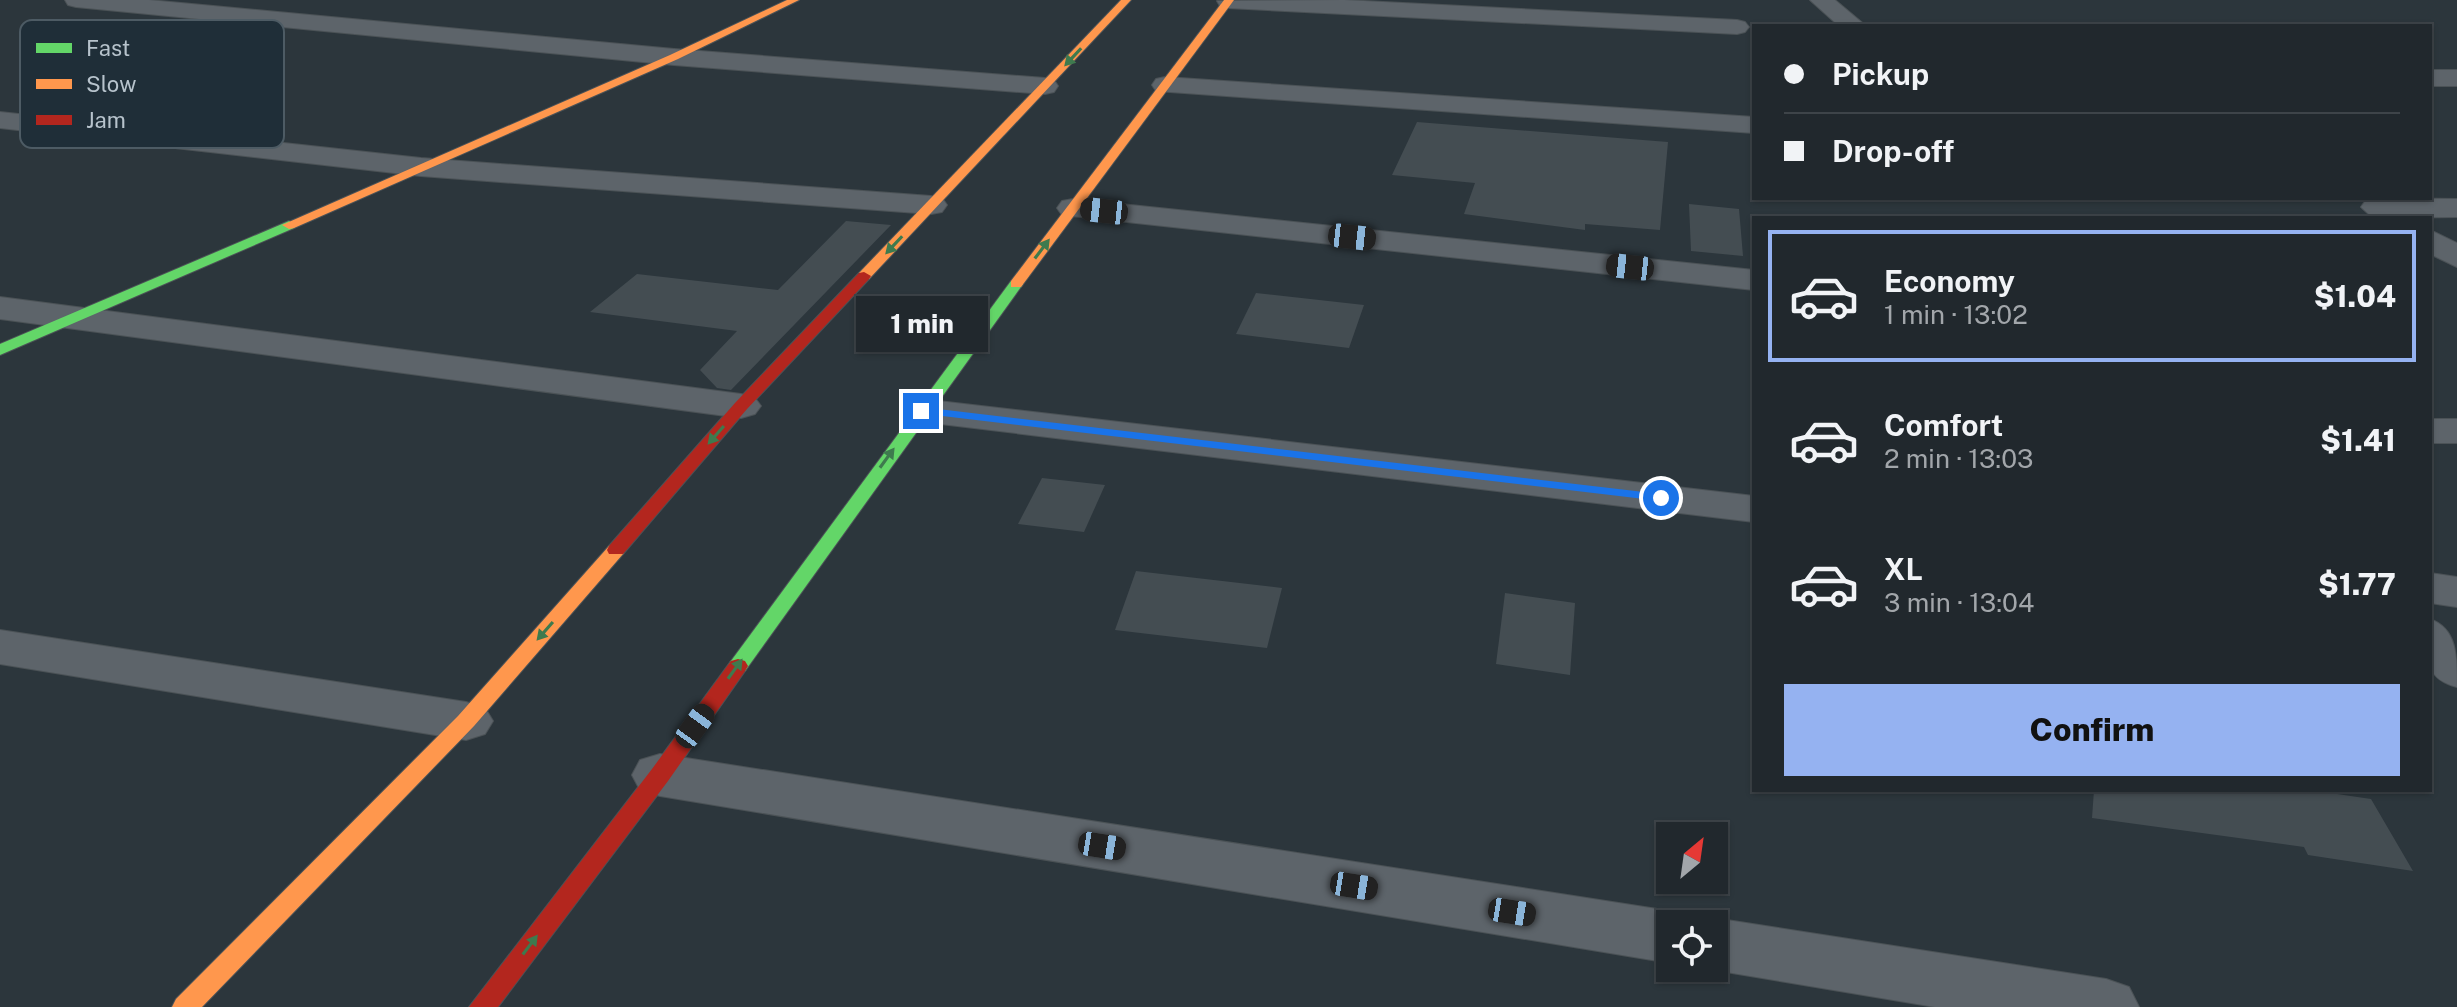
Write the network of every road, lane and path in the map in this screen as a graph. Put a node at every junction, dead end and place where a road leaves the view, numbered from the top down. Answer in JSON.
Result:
{"nodes":[{"id":1,"x":76,"y":0,"type":"edge"},
{"id":2,"x":794,"y":0,"type":"edge"},
{"id":3,"x":1126,"y":0,"type":"edge"},
{"id":4,"x":1821,"y":0,"type":"edge"},
{"id":5,"x":1228,"y":1,"type":"edge"},
{"id":6,"x":1851,"y":24,"type":"edge"},
{"id":7,"x":1737,"y":27,"type":"dead end"},
{"id":8,"x":674,"y":57,"type":"junction"},
{"id":9,"x":2432,"y":78,"type":"edge"},
{"id":10,"x":2457,"y":78,"type":"edge"},
{"id":11,"x":1165,"y":85,"type":"junction"},
{"id":12,"x":1045,"y":86,"type":"junction"},
{"id":13,"x":0,"y":120,"type":"edge"},
{"id":14,"x":20,"y":122,"type":"edge"},
{"id":15,"x":1752,"y":125,"type":"edge"},
{"id":16,"x":251,"y":148,"type":"edge"},
{"id":17,"x":421,"y":167,"type":"junction"},
{"id":18,"x":2357,"y":200,"type":"edge"},
{"id":19,"x":931,"y":205,"type":"junction"},
{"id":20,"x":1073,"y":208,"type":"junction"},
{"id":21,"x":2457,"y":208,"type":"edge"},
{"id":22,"x":2396,"y":213,"type":"edge"},
{"id":23,"x":2432,"y":241,"type":"edge"},
{"id":24,"x":2457,"y":257,"type":"edge"},
{"id":25,"x":1752,"y":280,"type":"edge"},
{"id":26,"x":0,"y":308,"type":"edge"},
{"id":27,"x":76,"y":317,"type":"junction"},
{"id":28,"x":0,"y":350,"type":"edge"},
{"id":29,"x":741,"y":406,"type":"junction"},
{"id":30,"x":921,"y":411,"type":"junction"},
{"id":31,"x":2432,"y":431,"type":"edge"},
{"id":32,"x":2457,"y":431,"type":"edge"},
{"id":33,"x":1752,"y":509,"type":"edge"},
{"id":34,"x":2432,"y":588,"type":"edge"},
{"id":35,"x":2457,"y":592,"type":"edge"},
{"id":36,"x":2432,"y":638,"type":"edge"},
{"id":37,"x":0,"y":647,"type":"edge"},
{"id":38,"x":2457,"y":670,"type":"edge"},
{"id":39,"x":466,"y":721,"type":"junction"},
{"id":40,"x":660,"y":775,"type":"junction"},
{"id":41,"x":1656,"y":935,"type":"edge"},
{"id":42,"x":1728,"y":946,"type":"edge"},
{"id":43,"x":185,"y":1007,"type":"edge"},
{"id":44,"x":482,"y":1007,"type":"edge"},
{"id":45,"x":2106,"y":1007,"type":"edge"}],
"edges":[{"from":1,"to":8,"type":"street"},
{"from":2,"to":8,"type":"main road"},
{"from":3,"to":12,"type":"main road","one_way":true},
{"from":4,"to":6,"type":"street"},
{"from":5,"to":7,"type":"street"},
{"from":5,"to":11,"type":"main road"},
{"from":8,"to":12,"type":"street"},
{"from":8,"to":17,"type":"main road"},
{"from":9,"to":10,"type":"street"},
{"from":11,"to":15,"type":"street"},
{"from":11,"to":20,"type":"main road"},
{"from":12,"to":19,"type":"main road"},
{"from":13,"to":14,"type":"street"},
{"from":16,"to":17,"type":"street"},
{"from":17,"to":19,"type":"street"},
{"from":17,"to":27,"type":"main road"},
{"from":18,"to":22,"type":"street"},
{"from":19,"to":29,"type":"main road","one_way":true},
{"from":20,"to":25,"type":"street"},
{"from":30,"to":20,"type":"main road","one_way":true},
{"from":21,"to":22,"type":"street"},
{"from":23,"to":24,"type":"street"},
{"from":26,"to":27,"type":"street"},
{"from":27,"to":28,"type":"main road"},
{"from":27,"to":29,"type":"street"},
{"from":29,"to":39,"type":"main road","one_way":true},
{"from":30,"to":33,"type":"street"},
{"from":40,"to":30,"type":"main road","one_way":true},
{"from":31,"to":32,"type":"street"},
{"from":34,"to":35,"type":"street"},
{"from":36,"to":38,"type":"street"},
{"from":37,"to":39,"type":"street"},
{"from":39,"to":43,"type":"main road"},
{"from":40,"to":41,"type":"street"},
{"from":44,"to":40,"type":"main road","one_way":true},
{"from":42,"to":45,"type":"street"}]}
